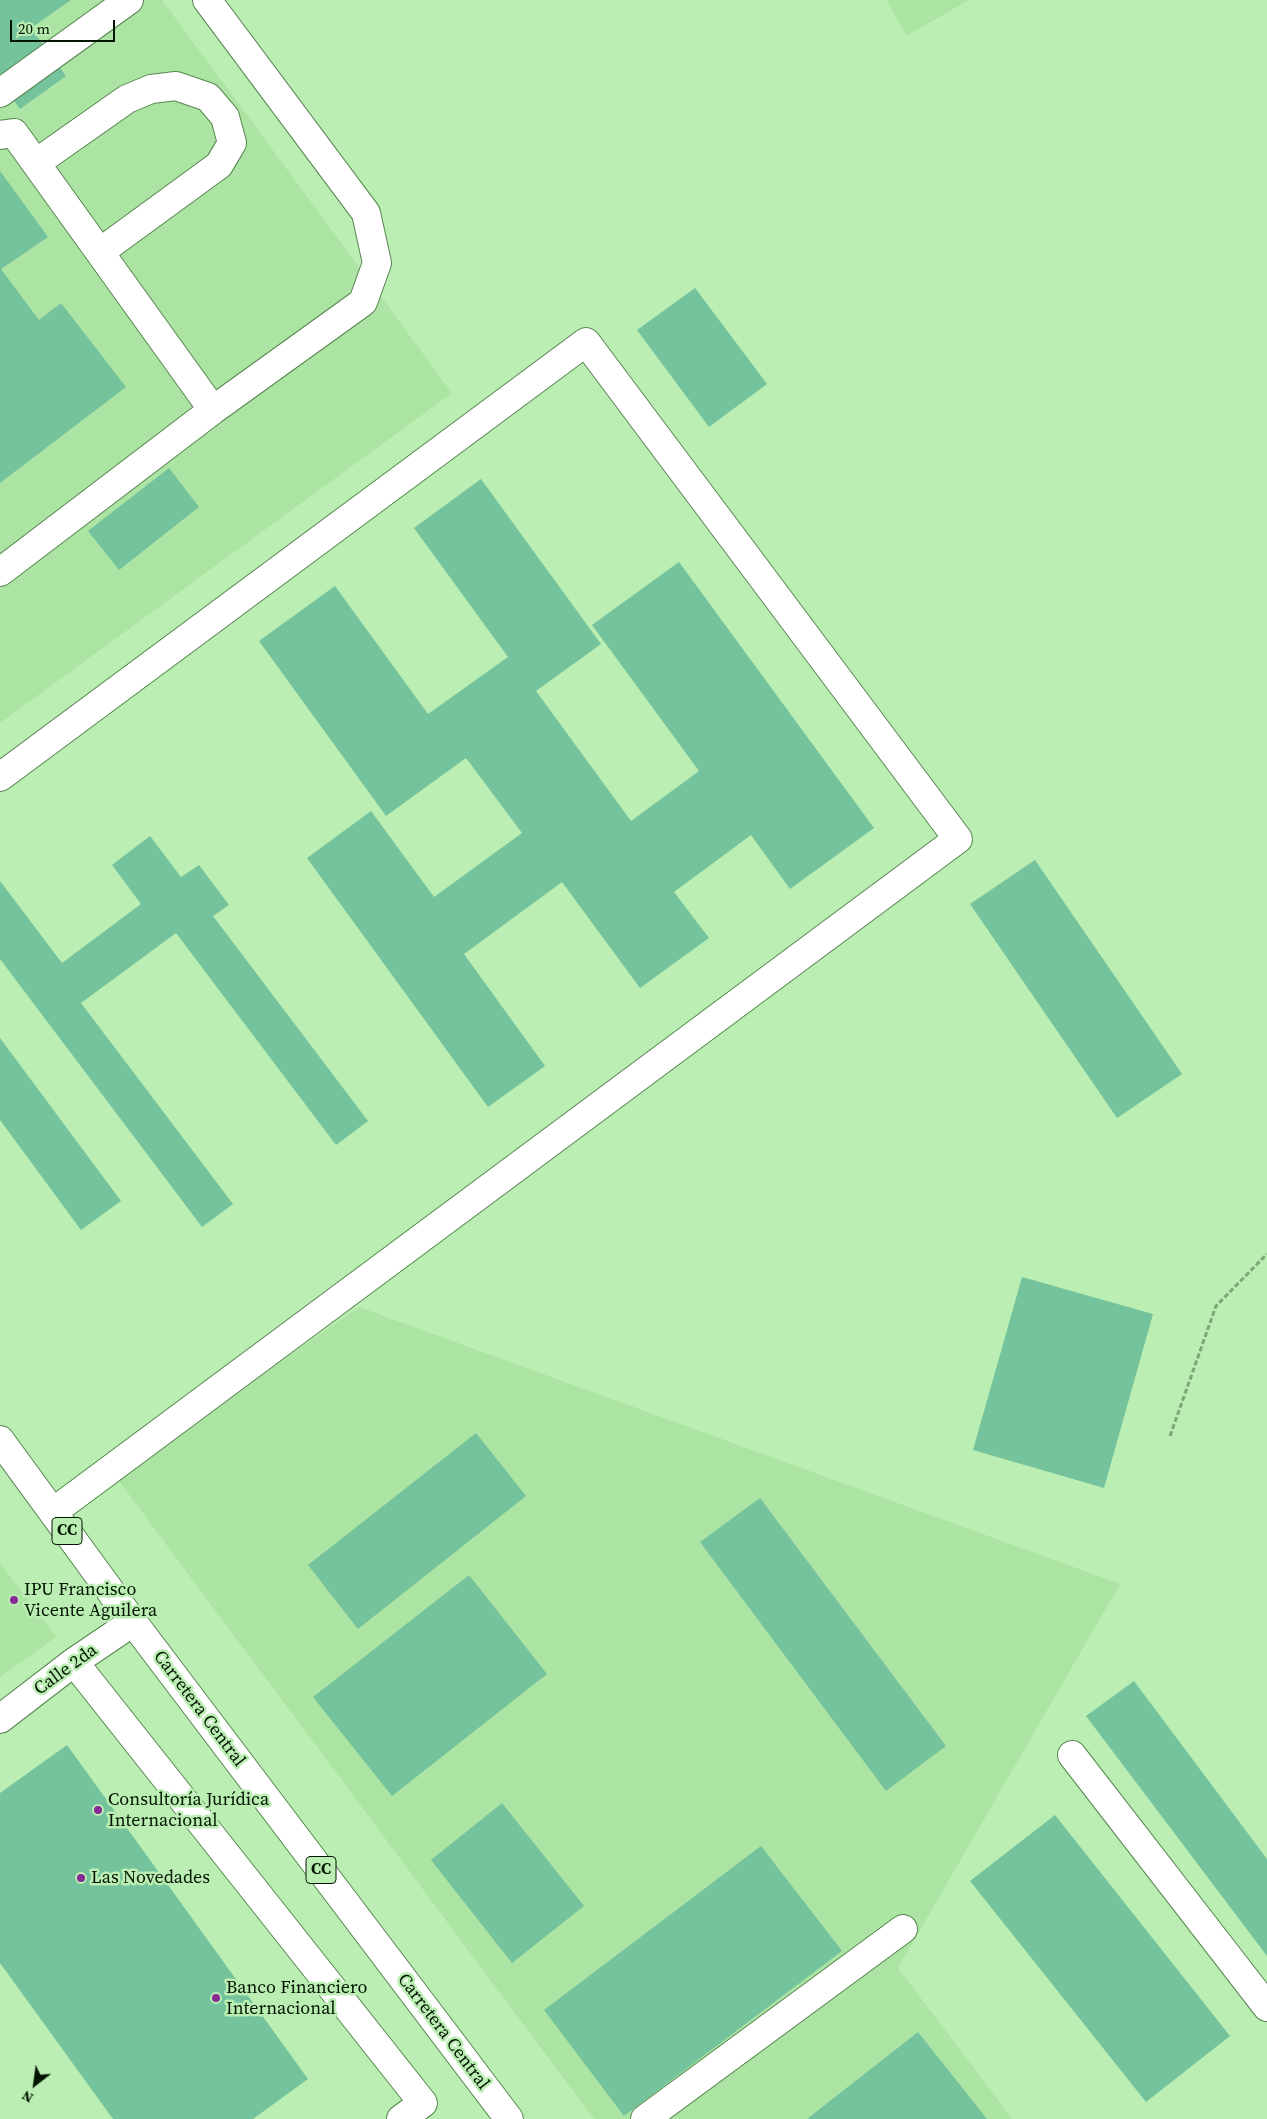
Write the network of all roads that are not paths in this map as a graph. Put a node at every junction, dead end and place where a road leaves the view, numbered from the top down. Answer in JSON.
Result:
{"nodes":[{"id":1,"x":129,"y":0,"type":"edge"},
{"id":2,"x":208,"y":0,"type":"edge"},
{"id":3,"x":0,"y":93,"type":"edge"},
{"id":4,"x":7,"y":134,"type":"edge"},
{"id":5,"x":36,"y":163,"type":"junction"},
{"id":6,"x":100,"y":252,"type":"junction"},
{"id":7,"x":213,"y":410,"type":"junction"},
{"id":8,"x":0,"y":572,"type":"edge"},
{"id":9,"x":0,"y":777,"type":"edge"},
{"id":10,"x":0,"y":1440,"type":"edge"},
{"id":11,"x":53,"y":1512,"type":"junction"},
{"id":12,"x":133,"y":1622,"type":"junction"},
{"id":13,"x":74,"y":1662,"type":"junction"},
{"id":14,"x":0,"y":1719,"type":"edge"},
{"id":15,"x":1072,"y":1755,"type":"dead end"},
{"id":16,"x":903,"y":1929,"type":"dead end"},
{"id":17,"x":1267,"y":2007,"type":"edge"},
{"id":18,"x":400,"y":2119,"type":"edge"},
{"id":19,"x":509,"y":2119,"type":"edge"},
{"id":20,"x":645,"y":2119,"type":"edge"}],
"edges":[{"from":1,"to":3,"type":"main road"},
{"from":2,"to":7,"type":"main road"},
{"from":4,"to":5,"type":"main road"},
{"from":5,"to":6,"type":"main road"},
{"from":5,"to":6,"type":"main road"},
{"from":6,"to":7,"type":"main road"},
{"from":7,"to":8,"type":"main road"},
{"from":9,"to":11,"type":"main road"},
{"from":10,"to":11,"type":"main road","name":"Carretera Central","number":"CC"},
{"from":11,"to":12,"type":"main road","name":"Carretera Central","number":"CC"},
{"from":12,"to":13,"type":"main road","name":"Calle 2da"},
{"from":12,"to":19,"type":"main road","name":"Carretera Central","number":"CC"},
{"from":13,"to":14,"type":"main road","name":"Calle 2da"},
{"from":13,"to":18,"type":"main road"},
{"from":15,"to":17,"type":"main road"},
{"from":16,"to":20,"type":"main road"}]}
